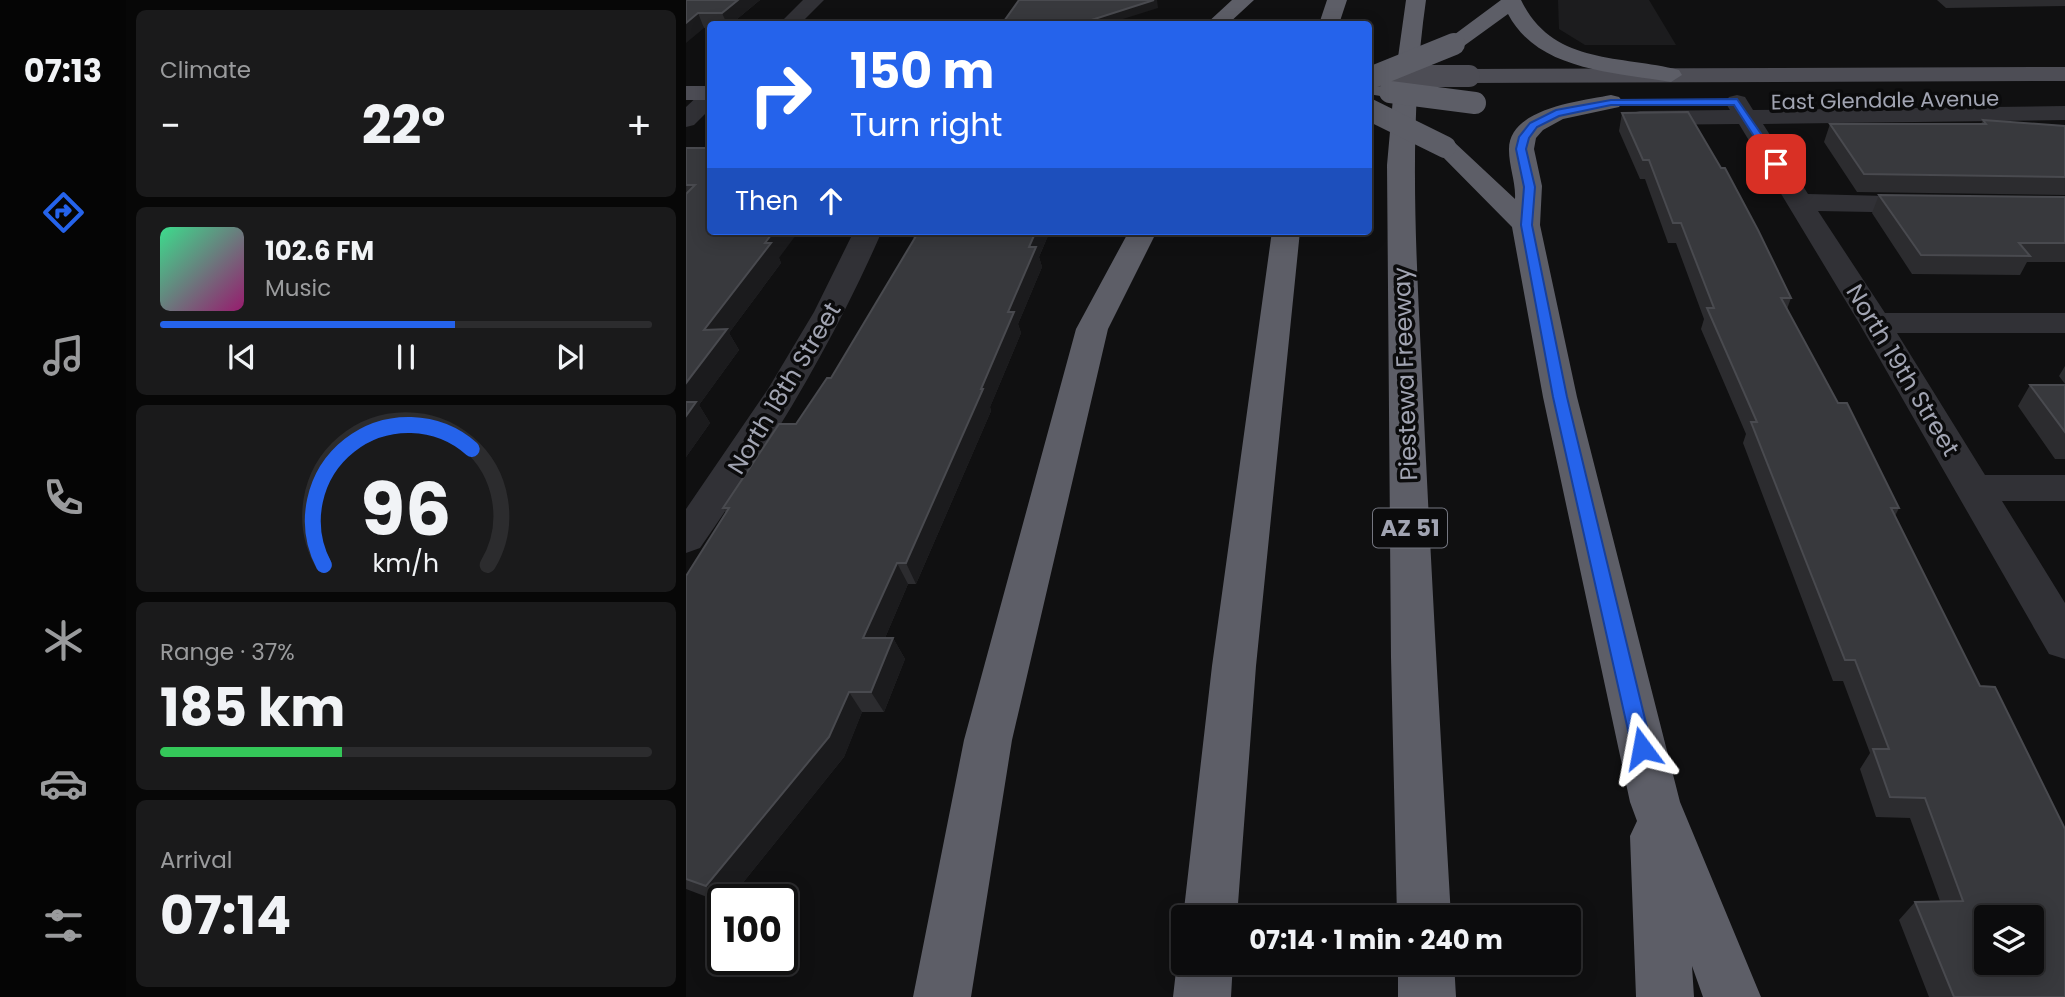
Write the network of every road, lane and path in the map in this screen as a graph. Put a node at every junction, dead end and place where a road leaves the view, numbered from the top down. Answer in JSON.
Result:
{"nodes":[{"id":1,"x":814,"y":0,"type":"edge"},
{"id":2,"x":1337,"y":0,"type":"edge"},
{"id":3,"x":1416,"y":0,"type":"edge"},
{"id":4,"x":1511,"y":1,"type":"edge"},
{"id":5,"x":1245,"y":6,"type":"edge"},
{"id":6,"x":792,"y":21,"type":"edge"},
{"id":7,"x":1221,"y":21,"type":"edge"},
{"id":8,"x":1330,"y":21,"type":"edge"},
{"id":9,"x":2065,"y":74,"type":"edge"},
{"id":10,"x":1671,"y":75,"type":"junction"},
{"id":11,"x":1469,"y":76,"type":"joint"},
{"id":12,"x":1373,"y":84,"type":"edge"},
{"id":13,"x":686,"y":93,"type":"edge"},
{"id":14,"x":707,"y":95,"type":"edge"},
{"id":15,"x":707,"y":98,"type":"edge"},
{"id":16,"x":2065,"y":98,"type":"edge"},
{"id":17,"x":1372,"y":103,"type":"edge"},
{"id":18,"x":1475,"y":103,"type":"junction"},
{"id":19,"x":1503,"y":103,"type":"dead end"},
{"id":20,"x":1530,"y":103,"type":"dead end"},
{"id":21,"x":1742,"y":109,"type":"junction"},
{"id":22,"x":1616,"y":110,"type":"junction"},
{"id":23,"x":1372,"y":111,"type":"edge"},
{"id":24,"x":2065,"y":113,"type":"edge"},
{"id":25,"x":686,"y":120,"type":"edge"},
{"id":26,"x":1801,"y":202,"type":"junction"},
{"id":27,"x":1955,"y":205,"type":"edge"},
{"id":28,"x":1526,"y":225,"type":"junction"},
{"id":29,"x":866,"y":235,"type":"edge"},
{"id":30,"x":1141,"y":235,"type":"edge"},
{"id":31,"x":1286,"y":235,"type":"edge"},
{"id":32,"x":1875,"y":323,"type":"junction"},
{"id":33,"x":2065,"y":323,"type":"edge"},
{"id":34,"x":1974,"y":488,"type":"junction"},
{"id":35,"x":2065,"y":488,"type":"edge"},
{"id":36,"x":686,"y":538,"type":"edge"},
{"id":37,"x":2065,"y":640,"type":"edge"},
{"id":38,"x":1655,"y":802,"type":"junction"},
{"id":39,"x":1211,"y":905,"type":"edge"},
{"id":40,"x":1423,"y":905,"type":"edge"},
{"id":41,"x":1205,"y":975,"type":"edge"},
{"id":42,"x":1426,"y":975,"type":"edge"},
{"id":43,"x":942,"y":997,"type":"edge"},
{"id":44,"x":1202,"y":997,"type":"edge"},
{"id":45,"x":1427,"y":997,"type":"edge"},
{"id":46,"x":1665,"y":997,"type":"edge"},
{"id":47,"x":1732,"y":997,"type":"edge"}],
"edges":[{"from":1,"to":6,"type":"street"},
{"from":2,"to":8,"type":"highway"},
{"from":3,"to":40,"type":"highway","name":"Piestewa Freeway","number":"AZ 51"},
{"from":4,"to":10,"type":"highway"},
{"from":4,"to":12,"type":"highway","bridge":true},
{"from":5,"to":7,"type":"highway"},
{"from":9,"to":10,"type":"main road","name":"East Glendale Avenue"},
{"from":10,"to":11,"type":"main road","name":"East Glendale Avenue"},
{"from":11,"to":12,"type":"highway","bridge":true},
{"from":12,"to":18,"type":"highway","bridge":true},
{"from":13,"to":14,"type":"main road"},
{"from":15,"to":25,"type":"street"},
{"from":16,"to":21,"type":"main road","name":"East Glendale Avenue"},
{"from":17,"to":18,"type":"main road","bridge":true},
{"from":18,"to":19,"type":"main road"},
{"from":20,"to":22,"type":"main road"},
{"from":21,"to":22,"type":"street"},
{"from":21,"to":24,"type":"street"},
{"from":21,"to":26,"type":"street","name":"North 19th Street"},
{"from":22,"to":28,"type":"highway"},
{"from":23,"to":28,"type":"highway","bridge":true},
{"from":26,"to":27,"type":"street"},
{"from":26,"to":32,"type":"street","name":"North 19th Street"},
{"from":28,"to":38,"type":"highway"},
{"from":29,"to":36,"type":"street","name":"North 18th Street"},
{"from":30,"to":43,"type":"highway"},
{"from":31,"to":39,"type":"highway"},
{"from":32,"to":33,"type":"street"},
{"from":32,"to":34,"type":"street","name":"North 19th Street"},
{"from":34,"to":35,"type":"street"},
{"from":34,"to":37,"type":"street","name":"North 19th Street"},
{"from":38,"to":46,"type":"highway"},
{"from":38,"to":47,"type":"highway"},
{"from":41,"to":44,"type":"highway"},
{"from":42,"to":45,"type":"highway"}]}
